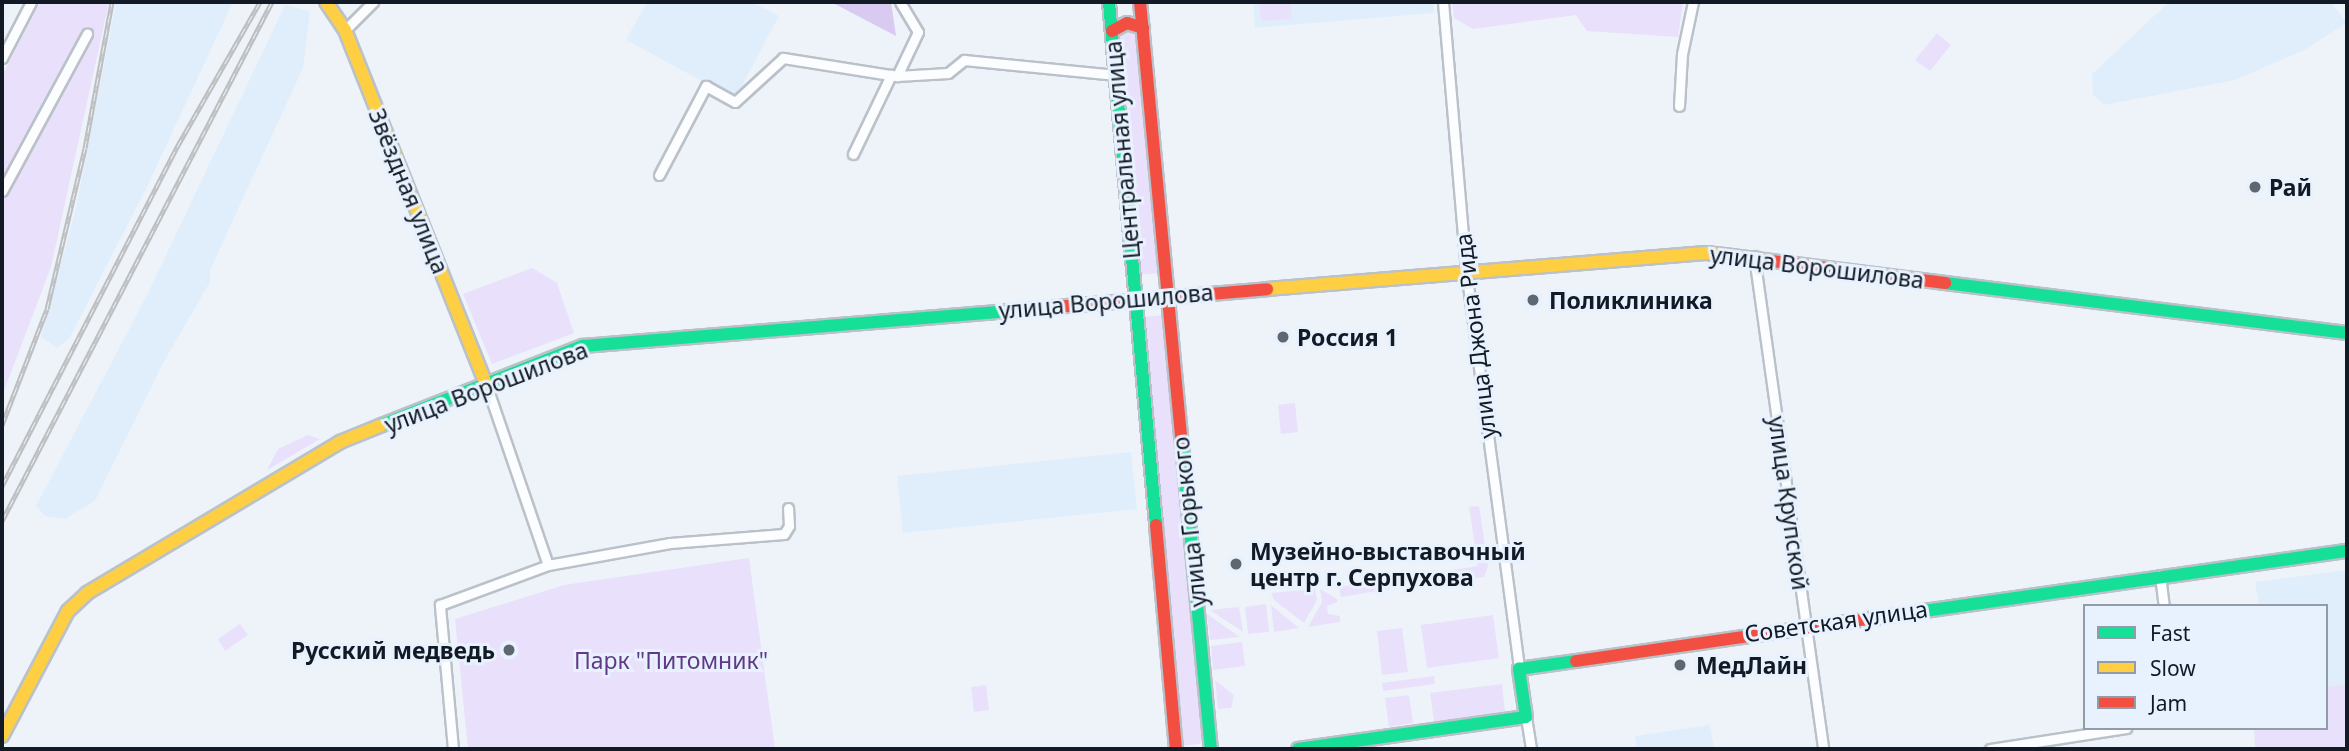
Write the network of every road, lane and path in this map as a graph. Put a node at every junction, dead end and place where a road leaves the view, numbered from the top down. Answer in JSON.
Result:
{"nodes":[{"id":1,"x":31,"y":2,"type":"edge"},
{"id":2,"x":326,"y":2,"type":"edge"},
{"id":3,"x":373,"y":2,"type":"edge"},
{"id":4,"x":900,"y":2,"type":"edge"},
{"id":5,"x":1109,"y":2,"type":"edge"},
{"id":6,"x":1140,"y":2,"type":"edge"},
{"id":7,"x":1443,"y":2,"type":"edge"},
{"id":8,"x":1693,"y":2,"type":"edge"},
{"id":9,"x":1143,"y":28,"type":"junction"},
{"id":10,"x":345,"y":30,"type":"junction"},
{"id":11,"x":1112,"y":31,"type":"junction"},
{"id":12,"x":87,"y":34,"type":"dead end"},
{"id":13,"x":2,"y":58,"type":"edge"},
{"id":14,"x":894,"y":75,"type":"junction"},
{"id":15,"x":1115,"y":75,"type":"junction"},
{"id":16,"x":1679,"y":106,"type":"dead end"},
{"id":17,"x":853,"y":154,"type":"dead end"},
{"id":18,"x":659,"y":175,"type":"dead end"},
{"id":19,"x":2,"y":191,"type":"edge"},
{"id":20,"x":1754,"y":257,"type":"junction"},
{"id":21,"x":1466,"y":270,"type":"junction"},
{"id":22,"x":1167,"y":295,"type":"junction"},
{"id":23,"x":1135,"y":298,"type":"junction"},
{"id":24,"x":2347,"y":333,"type":"edge"},
{"id":25,"x":486,"y":384,"type":"junction"},
{"id":26,"x":788,"y":508,"type":"dead end"},
{"id":27,"x":2347,"y":551,"type":"edge"},
{"id":28,"x":548,"y":565,"type":"junction"},
{"id":29,"x":2160,"y":575,"type":"junction"},
{"id":30,"x":2164,"y":604,"type":"edge"},
{"id":31,"x":1806,"y":625,"type":"junction"},
{"id":32,"x":1519,"y":669,"type":"junction"},
{"id":33,"x":1526,"y":717,"type":"junction"},
{"id":34,"x":2113,"y":730,"type":"edge"},
{"id":35,"x":2,"y":736,"type":"edge"},
{"id":36,"x":453,"y":749,"type":"edge"},
{"id":37,"x":1176,"y":749,"type":"edge"},
{"id":38,"x":1210,"y":749,"type":"edge"},
{"id":39,"x":1298,"y":749,"type":"edge"},
{"id":40,"x":1531,"y":749,"type":"edge"},
{"id":41,"x":1823,"y":749,"type":"edge"},
{"id":42,"x":1990,"y":749,"type":"edge"}],
"edges":[{"from":1,"to":13,"type":"street"},
{"from":2,"to":10,"type":"main road","name":"Звёздная улица"},
{"from":3,"to":10,"type":"street"},
{"from":4,"to":14,"type":"street"},
{"from":5,"to":11,"type":"main road","name":"Центральная улица"},
{"from":6,"to":9,"type":"main road","name":"Центральная улица"},
{"from":7,"to":21,"type":"street","name":"улица Джона Рида"},
{"from":8,"to":16,"type":"street"},
{"from":9,"to":11,"type":"main road"},
{"from":9,"to":22,"type":"main road","name":"Центральная улица"},
{"from":10,"to":25,"type":"main road","name":"Звёздная улица"},
{"from":11,"to":15,"type":"main road","name":"Центральная улица"},
{"from":12,"to":19,"type":"street"},
{"from":14,"to":15,"type":"street"},
{"from":14,"to":17,"type":"street"},
{"from":14,"to":18,"type":"street"},
{"from":15,"to":23,"type":"main road","name":"Центральная улица"},
{"from":20,"to":21,"type":"main road","name":"улица Ворошилова"},
{"from":20,"to":24,"type":"main road","name":"улица Ворошилова"},
{"from":20,"to":31,"type":"street","name":"улица Крупской"},
{"from":21,"to":22,"type":"main road","name":"улица Ворошилова"},
{"from":21,"to":32,"type":"street","name":"улица Джона Рида"},
{"from":22,"to":23,"type":"main road","name":"улица Ворошилова"},
{"from":22,"to":38,"type":"main road","name":"улица Горького"},
{"from":23,"to":25,"type":"main road","name":"улица Ворошилова"},
{"from":23,"to":37,"type":"main road","name":"улица Горького"},
{"from":25,"to":28,"type":"street"},
{"from":25,"to":35,"type":"main road","name":"улица Ворошилова"},
{"from":26,"to":28,"type":"street"},
{"from":27,"to":29,"type":"main road","name":"Советская улица"},
{"from":28,"to":36,"type":"street"},
{"from":29,"to":30,"type":"street"},
{"from":29,"to":31,"type":"main road","name":"Советская улица"},
{"from":31,"to":32,"type":"main road","name":"Советская улица"},
{"from":31,"to":41,"type":"street","name":"улица Крупской"},
{"from":32,"to":33,"type":"main road"},
{"from":33,"to":39,"type":"main road"},
{"from":33,"to":40,"type":"street"},
{"from":34,"to":42,"type":"street"}]}
